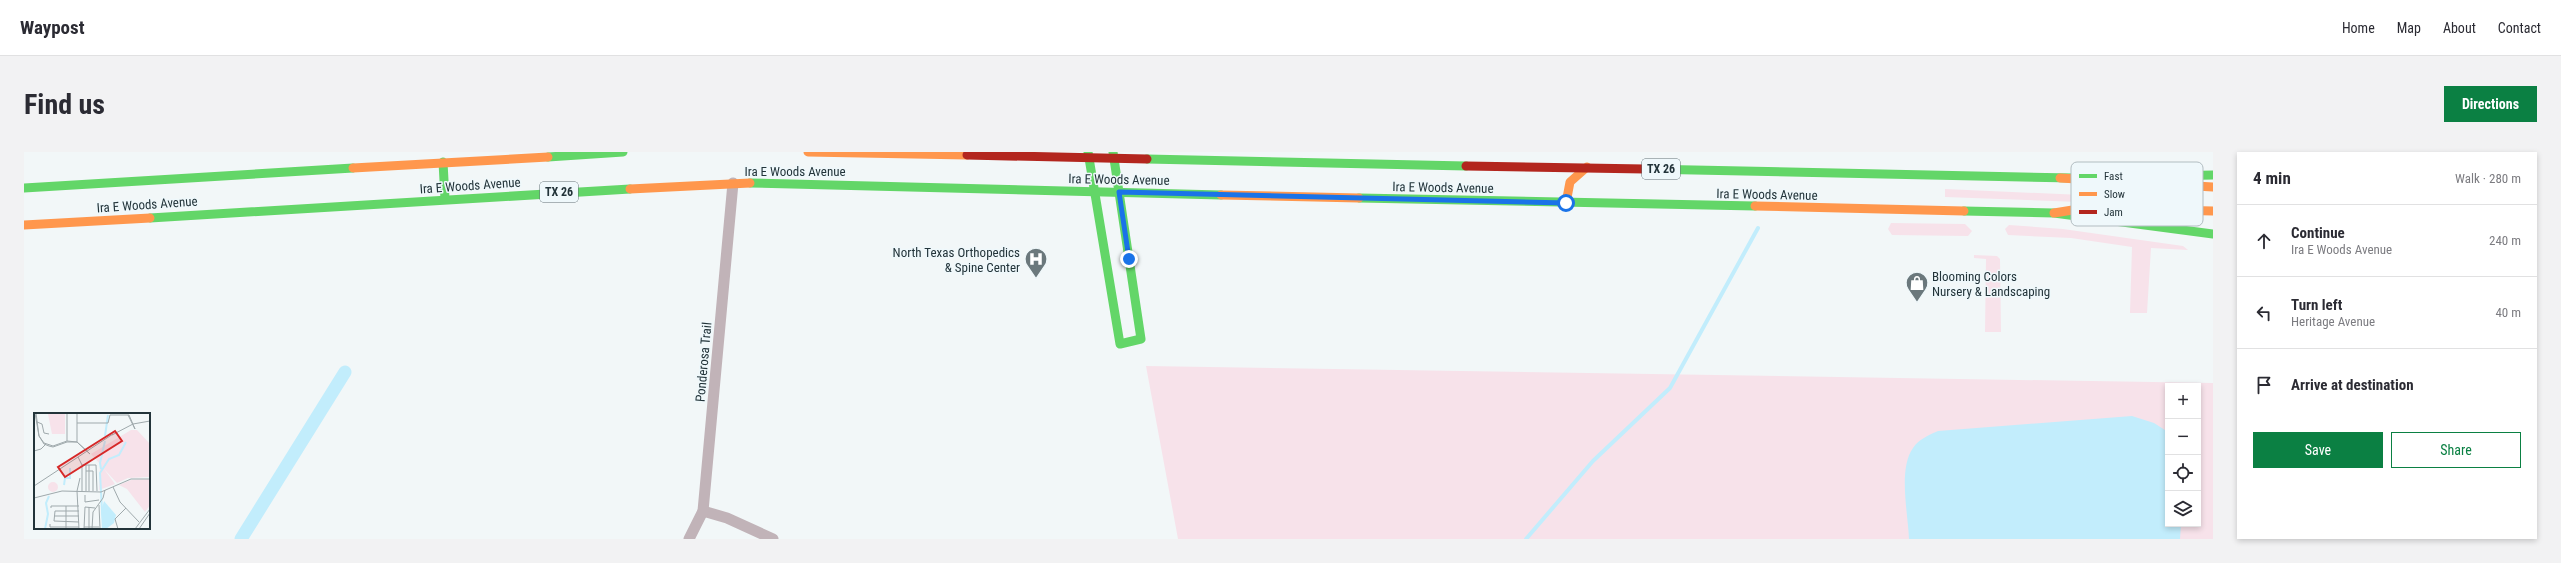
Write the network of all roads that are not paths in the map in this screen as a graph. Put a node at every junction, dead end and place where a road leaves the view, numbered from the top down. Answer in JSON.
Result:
{"nodes":[{"id":1,"x":623,"y":152,"type":"edge"},
{"id":2,"x":808,"y":152,"type":"edge"},
{"id":3,"x":1113,"y":155,"type":"edge"},
{"id":4,"x":1089,"y":156,"type":"edge"},
{"id":5,"x":443,"y":162,"type":"junction"},
{"id":6,"x":1587,"y":167,"type":"junction"},
{"id":7,"x":2203,"y":175,"type":"edge"},
{"id":8,"x":2213,"y":175,"type":"edge"},
{"id":9,"x":2060,"y":178,"type":"junction"},
{"id":10,"x":2071,"y":178,"type":"edge"},
{"id":11,"x":2071,"y":179,"type":"edge"},
{"id":12,"x":733,"y":183,"type":"junction"},
{"id":13,"x":2203,"y":186,"type":"edge"},
{"id":14,"x":2213,"y":187,"type":"edge"},
{"id":15,"x":24,"y":188,"type":"edge"},
{"id":16,"x":1094,"y":192,"type":"junction"},
{"id":17,"x":1119,"y":192,"type":"junction"},
{"id":18,"x":445,"y":199,"type":"junction"},
{"id":19,"x":1566,"y":203,"type":"junction"},
{"id":20,"x":2071,"y":210,"type":"edge"},
{"id":21,"x":2203,"y":211,"type":"edge"},
{"id":22,"x":2213,"y":211,"type":"edge"},
{"id":23,"x":2054,"y":213,"type":"junction"},
{"id":24,"x":2071,"y":215,"type":"edge"},
{"id":25,"x":24,"y":225,"type":"edge"},
{"id":26,"x":2152,"y":226,"type":"edge"},
{"id":27,"x":2213,"y":234,"type":"edge"},
{"id":28,"x":703,"y":511,"type":"junction"},
{"id":29,"x":689,"y":539,"type":"edge"},
{"id":30,"x":773,"y":539,"type":"edge"}],
"edges":[{"from":1,"to":5,"type":"main road","name":"Ira E Woods Avenue"},
{"from":2,"to":4,"type":"main road","name":"Ira E Woods Avenue","number":"TX 26"},
{"from":3,"to":4,"type":"main road","name":"Ira E Woods Avenue","number":"TX 26"},
{"from":3,"to":6,"type":"main road","name":"Ira E Woods Avenue","number":"TX 26"},
{"from":3,"to":17,"type":"main road"},
{"from":4,"to":16,"type":"main road"},
{"from":5,"to":15,"type":"main road","name":"Ira E Woods Avenue"},
{"from":5,"to":18,"type":"main road"},
{"from":6,"to":9,"type":"main road","name":"Ira E Woods Avenue","number":"TX 26"},
{"from":6,"to":19,"type":"main road"},
{"from":7,"to":8,"type":"main road","name":"Ira E Woods Avenue","number":"TX 26"},
{"from":9,"to":10,"type":"main road","name":"Ira E Woods Avenue","number":"TX 26"},
{"from":9,"to":11,"type":"main road"},
{"from":12,"to":16,"type":"main road","name":"Ira E Woods Avenue","number":"TX 26"},
{"from":12,"to":18,"type":"main road","name":"Ira E Woods Avenue","number":"TX 26"},
{"from":12,"to":28,"type":"street","name":"Ponderosa Trail"},
{"from":13,"to":14,"type":"main road"},
{"from":16,"to":17,"type":"main road","name":"Ira E Woods Avenue","number":"TX 26"},
{"from":16,"to":17,"type":"main road"},
{"from":17,"to":19,"type":"main road","name":"Ira E Woods Avenue","number":"TX 26"},
{"from":18,"to":25,"type":"main road","name":"Ira E Woods Avenue","number":"TX 26"},
{"from":19,"to":23,"type":"main road","name":"Ira E Woods Avenue","number":"TX 26"},
{"from":20,"to":23,"type":"main road","number":"TX 26"},
{"from":21,"to":22,"type":"main road","number":"TX 26"},
{"from":23,"to":24,"type":"main road","name":"Ira E Woods Avenue"},
{"from":26,"to":27,"type":"main road","name":"Ira E Woods Avenue"},
{"from":28,"to":29,"type":"street","name":"Ponderosa Trail"},
{"from":28,"to":30,"type":"street"}]}
